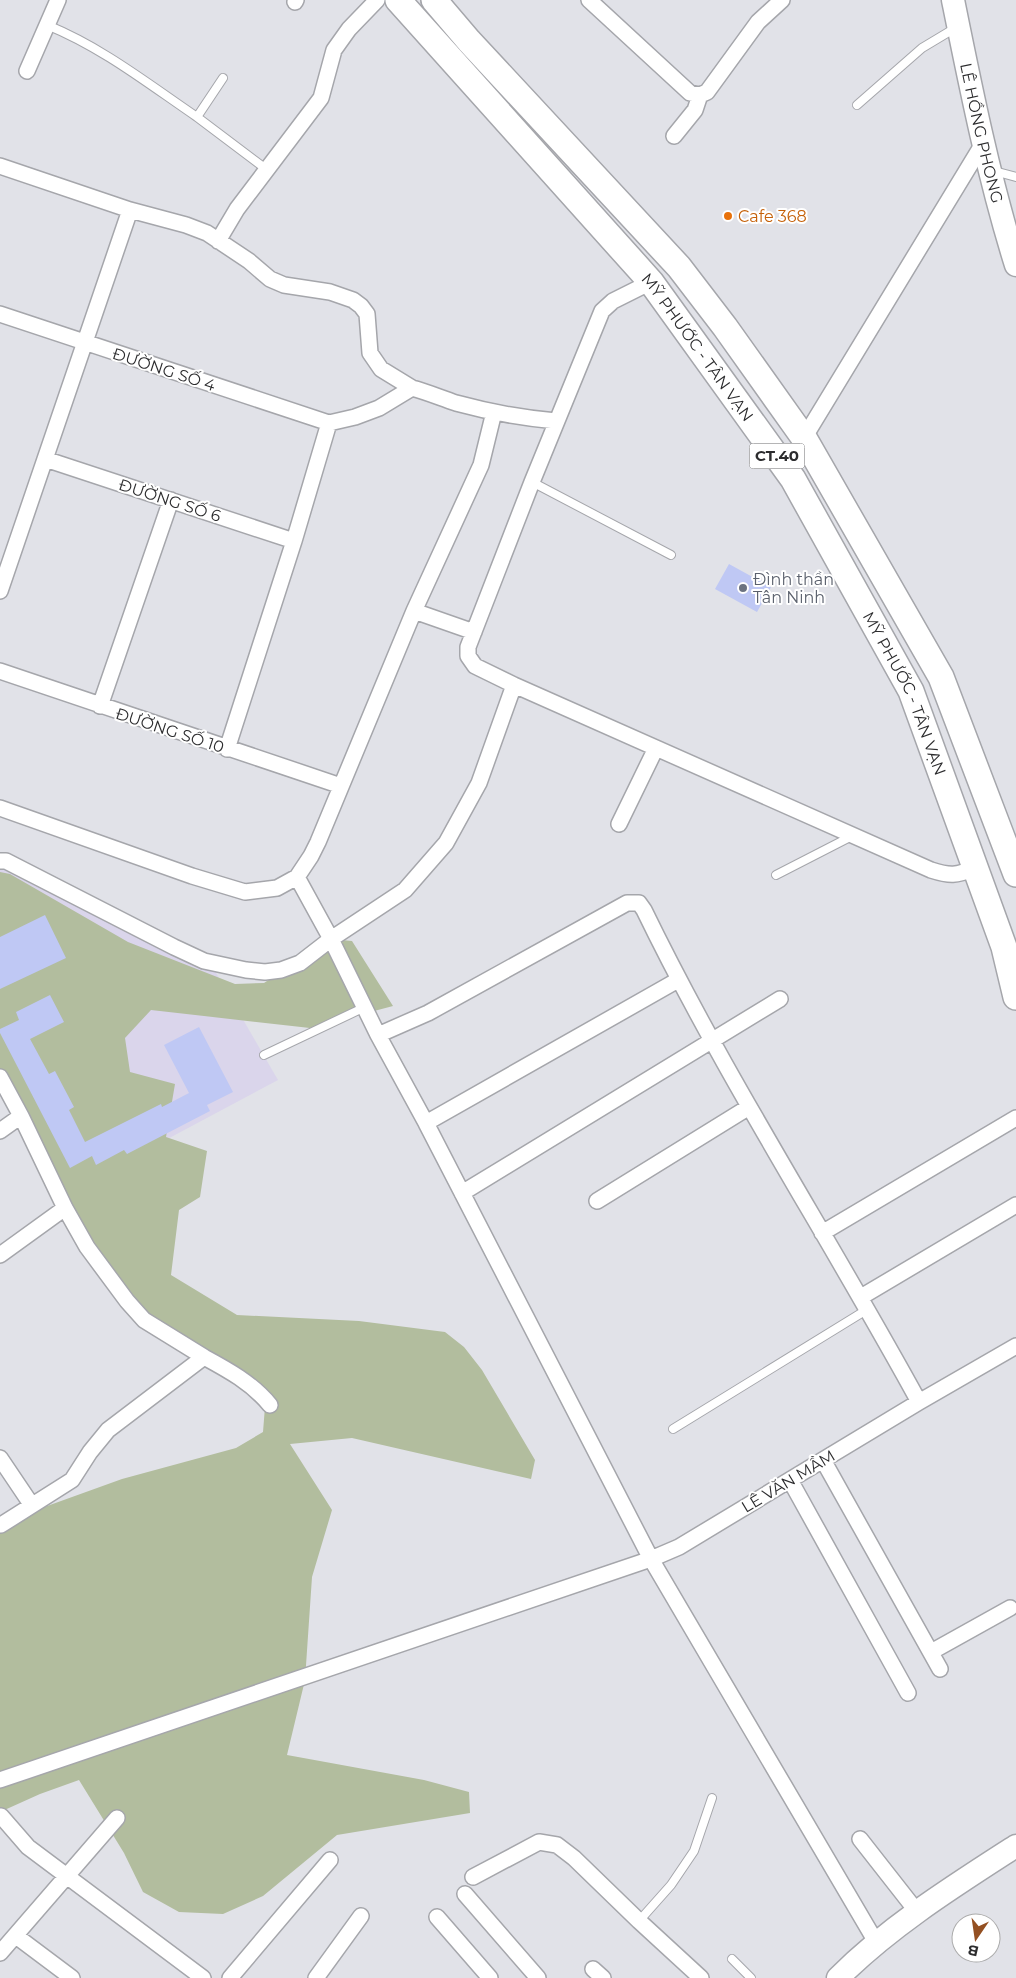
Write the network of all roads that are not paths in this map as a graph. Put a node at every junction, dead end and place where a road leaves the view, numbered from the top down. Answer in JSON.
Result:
{"nodes":[{"id":1,"x":58,"y":0,"type":"edge"},
{"id":2,"x":377,"y":0,"type":"edge"},
{"id":3,"x":398,"y":0,"type":"edge"},
{"id":4,"x":434,"y":0,"type":"edge"},
{"id":5,"x":590,"y":0,"type":"edge"},
{"id":6,"x":782,"y":0,"type":"edge"},
{"id":7,"x":953,"y":0,"type":"edge"},
{"id":8,"x":47,"y":25,"type":"junction"},
{"id":9,"x":958,"y":26,"type":"junction"},
{"id":10,"x":26,"y":71,"type":"dead end"},
{"id":11,"x":223,"y":78,"type":"dead end"},
{"id":12,"x":700,"y":95,"type":"junction"},
{"id":13,"x":857,"y":105,"type":"dead end"},
{"id":14,"x":197,"y":117,"type":"junction"},
{"id":15,"x":674,"y":136,"type":"dead end"},
{"id":16,"x":984,"y":142,"type":"junction"},
{"id":17,"x":0,"y":166,"type":"edge"},
{"id":18,"x":266,"y":169,"type":"junction"},
{"id":19,"x":991,"y":170,"type":"junction"},
{"id":20,"x":1016,"y":177,"type":"edge"},
{"id":21,"x":130,"y":210,"type":"junction"},
{"id":22,"x":218,"y":241,"type":"junction"},
{"id":23,"x":1016,"y":265,"type":"edge"},
{"id":24,"x":651,"y":282,"type":"junction"},
{"id":25,"x":0,"y":314,"type":"edge"},
{"id":26,"x":85,"y":342,"type":"junction"},
{"id":27,"x":412,"y":388,"type":"junction"},
{"id":28,"x":494,"y":412,"type":"junction"},
{"id":29,"x":556,"y":421,"type":"junction"},
{"id":30,"x":329,"y":423,"type":"junction"},
{"id":31,"x":804,"y":438,"type":"junction"},
{"id":32,"x":45,"y":459,"type":"junction"},
{"id":33,"x":532,"y":482,"type":"junction"},
{"id":34,"x":172,"y":500,"type":"junction"},
{"id":35,"x":294,"y":541,"type":"junction"},
{"id":36,"x":670,"y":555,"type":"dead end"},
{"id":37,"x":0,"y":591,"type":"edge"},
{"id":38,"x":414,"y":611,"type":"junction"},
{"id":39,"x":474,"y":632,"type":"junction"},
{"id":40,"x":0,"y":671,"type":"edge"},
{"id":41,"x":514,"y":685,"type":"junction"},
{"id":42,"x":100,"y":706,"type":"junction"},
{"id":43,"x":656,"y":748,"type":"junction"},
{"id":44,"x":227,"y":749,"type":"junction"},
{"id":45,"x":340,"y":786,"type":"junction"},
{"id":46,"x":0,"y":808,"type":"edge"},
{"id":47,"x":619,"y":824,"type":"dead end"},
{"id":48,"x":854,"y":835,"type":"junction"},
{"id":49,"x":0,"y":861,"type":"edge"},
{"id":50,"x":975,"y":868,"type":"junction"},
{"id":51,"x":1016,"y":874,"type":"edge"},
{"id":52,"x":776,"y":875,"type":"dead end"},
{"id":53,"x":297,"y":877,"type":"junction"},
{"id":54,"x":331,"y":939,"type":"junction"},
{"id":55,"x":678,"y":980,"type":"junction"},
{"id":56,"x":1016,"y":997,"type":"edge"},
{"id":57,"x":780,"y":998,"type":"dead end"},
{"id":58,"x":364,"y":1007,"type":"junction"},
{"id":59,"x":378,"y":1035,"type":"junction"},
{"id":60,"x":712,"y":1041,"type":"junction"},
{"id":61,"x":264,"y":1055,"type":"dead end"},
{"id":62,"x":0,"y":1077,"type":"edge"},
{"id":63,"x":749,"y":1107,"type":"junction"},
{"id":64,"x":22,"y":1116,"type":"junction"},
{"id":65,"x":1016,"y":1118,"type":"edge"},
{"id":66,"x":426,"y":1123,"type":"junction"},
{"id":67,"x":0,"y":1131,"type":"edge"},
{"id":68,"x":462,"y":1193,"type":"junction"},
{"id":69,"x":597,"y":1200,"type":"dead end"},
{"id":70,"x":1016,"y":1205,"type":"edge"},
{"id":71,"x":65,"y":1208,"type":"junction"},
{"id":72,"x":822,"y":1233,"type":"junction"},
{"id":73,"x":0,"y":1256,"type":"edge"},
{"id":74,"x":864,"y":1303,"type":"junction"},
{"id":75,"x":1016,"y":1346,"type":"edge"},
{"id":76,"x":204,"y":1356,"type":"junction"},
{"id":77,"x":919,"y":1402,"type":"junction"},
{"id":78,"x":270,"y":1405,"type":"dead end"},
{"id":79,"x":673,"y":1428,"type":"dead end"},
{"id":80,"x":0,"y":1458,"type":"edge"},
{"id":81,"x":823,"y":1460,"type":"junction"},
{"id":82,"x":790,"y":1480,"type":"junction"},
{"id":83,"x":31,"y":1504,"type":"junction"},
{"id":84,"x":1,"y":1525,"type":"edge"},
{"id":85,"x":651,"y":1559,"type":"junction"},
{"id":86,"x":1010,"y":1608,"type":"dead end"},
{"id":87,"x":931,"y":1652,"type":"junction"},
{"id":88,"x":940,"y":1669,"type":"dead end"},
{"id":89,"x":908,"y":1693,"type":"dead end"},
{"id":90,"x":0,"y":1780,"type":"edge"},
{"id":91,"x":712,"y":1798,"type":"dead end"},
{"id":92,"x":1,"y":1816,"type":"edge"},
{"id":93,"x":117,"y":1818,"type":"dead end"},
{"id":94,"x":860,"y":1839,"type":"dead end"},
{"id":95,"x":1016,"y":1846,"type":"edge"},
{"id":96,"x":330,"y":1860,"type":"dead end"},
{"id":97,"x":66,"y":1876,"type":"junction"},
{"id":98,"x":473,"y":1877,"type":"dead end"},
{"id":99,"x":464,"y":1894,"type":"dead end"},
{"id":100,"x":918,"y":1913,"type":"junction"},
{"id":101,"x":361,"y":1916,"type":"dead end"},
{"id":102,"x":437,"y":1917,"type":"dead end"},
{"id":103,"x":639,"y":1921,"type":"junction"},
{"id":104,"x":16,"y":1936,"type":"junction"},
{"id":105,"x":876,"y":1942,"type":"junction"},
{"id":106,"x":0,"y":1953,"type":"edge"},
{"id":107,"x":732,"y":1960,"type":"dead end"},
{"id":108,"x":72,"y":1978,"type":"edge"},
{"id":109,"x":203,"y":1978,"type":"edge"},
{"id":110,"x":230,"y":1978,"type":"edge"},
{"id":111,"x":316,"y":1978,"type":"edge"},
{"id":112,"x":490,"y":1978,"type":"edge"},
{"id":113,"x":538,"y":1978,"type":"edge"},
{"id":114,"x":701,"y":1978,"type":"edge"},
{"id":115,"x":751,"y":1978,"type":"edge"},
{"id":116,"x":838,"y":1978,"type":"edge"}],
"edges":[{"from":1,"to":8,"type":"street"},
{"from":2,"to":18,"type":"street"},
{"from":3,"to":24,"type":"main road","name":"MỸ PHƯỚC - TÂN VẠN","number":"CT.40"},
{"from":4,"to":31,"type":"main road","name":"MỸ PHƯỚC - TÂN VẠN","number":"CT.40"},
{"from":5,"to":12,"type":"street"},
{"from":6,"to":12,"type":"street"},
{"from":7,"to":9,"type":"main road","name":"LÊ HỒNG PHONG"},
{"from":8,"to":10,"type":"street"},
{"from":8,"to":14,"type":"lane"},
{"from":9,"to":13,"type":"lane"},
{"from":9,"to":16,"type":"main road","name":"LÊ HỒNG PHONG"},
{"from":11,"to":14,"type":"lane"},
{"from":12,"to":15,"type":"street"},
{"from":14,"to":18,"type":"lane"},
{"from":16,"to":19,"type":"main road","name":"LÊ HỒNG PHONG"},
{"from":16,"to":31,"type":"street"},
{"from":17,"to":21,"type":"street"},
{"from":18,"to":22,"type":"street"},
{"from":19,"to":20,"type":"lane"},
{"from":19,"to":23,"type":"main road","name":"LÊ HỒNG PHONG"},
{"from":21,"to":22,"type":"street"},
{"from":21,"to":26,"type":"street"},
{"from":22,"to":27,"type":"street"},
{"from":24,"to":29,"type":"street"},
{"from":24,"to":50,"type":"main road","name":"MỸ PHƯỚC - TÂN VẠN","number":"CT.40"},
{"from":25,"to":26,"type":"street","name":"ĐƯỜNG SỐ 4"},
{"from":26,"to":30,"type":"street","name":"ĐƯỜNG SỐ 4"},
{"from":26,"to":32,"type":"street"},
{"from":27,"to":28,"type":"street"},
{"from":27,"to":30,"type":"street"},
{"from":28,"to":29,"type":"street"},
{"from":28,"to":38,"type":"street"},
{"from":29,"to":33,"type":"street"},
{"from":30,"to":35,"type":"street"},
{"from":31,"to":51,"type":"main road","name":"MỸ PHƯỚC - TÂN VẠN","number":"CT.40"},
{"from":32,"to":34,"type":"street","name":"ĐƯỜNG SỐ 6"},
{"from":32,"to":37,"type":"street"},
{"from":33,"to":36,"type":"lane"},
{"from":33,"to":39,"type":"street"},
{"from":34,"to":35,"type":"street","name":"ĐƯỜNG SỐ 6"},
{"from":34,"to":42,"type":"street"},
{"from":35,"to":44,"type":"street"},
{"from":38,"to":39,"type":"street"},
{"from":38,"to":45,"type":"street"},
{"from":39,"to":41,"type":"street"},
{"from":40,"to":42,"type":"street","name":"ĐƯỜNG SỐ 10"},
{"from":41,"to":43,"type":"street"},
{"from":41,"to":54,"type":"street"},
{"from":42,"to":44,"type":"street","name":"ĐƯỜNG SỐ 10"},
{"from":43,"to":47,"type":"street"},
{"from":43,"to":48,"type":"street"},
{"from":44,"to":45,"type":"street","name":"ĐƯỜNG SỐ 10"},
{"from":45,"to":53,"type":"street"},
{"from":46,"to":53,"type":"street"},
{"from":48,"to":50,"type":"street"},
{"from":48,"to":52,"type":"lane"},
{"from":49,"to":54,"type":"street"},
{"from":50,"to":56,"type":"main road","name":"MỸ PHƯỚC - TÂN VẠN","number":"CT.40"},
{"from":53,"to":54,"type":"street"},
{"from":54,"to":58,"type":"street"},
{"from":55,"to":59,"type":"street"},
{"from":55,"to":60,"type":"street"},
{"from":55,"to":66,"type":"street"},
{"from":57,"to":60,"type":"street"},
{"from":58,"to":59,"type":"street"},
{"from":58,"to":61,"type":"lane"},
{"from":59,"to":66,"type":"street"},
{"from":60,"to":63,"type":"street"},
{"from":60,"to":68,"type":"street"},
{"from":62,"to":64,"type":"street"},
{"from":63,"to":69,"type":"street"},
{"from":63,"to":72,"type":"street"},
{"from":64,"to":67,"type":"street"},
{"from":64,"to":71,"type":"street"},
{"from":65,"to":72,"type":"street"},
{"from":66,"to":68,"type":"street"},
{"from":68,"to":85,"type":"street"},
{"from":70,"to":74,"type":"street"},
{"from":71,"to":73,"type":"street"},
{"from":71,"to":76,"type":"street"},
{"from":72,"to":74,"type":"street"},
{"from":74,"to":77,"type":"street"},
{"from":74,"to":79,"type":"lane"},
{"from":75,"to":77,"type":"street","name":"LÊ VĂN MẦM"},
{"from":76,"to":78,"type":"street"},
{"from":76,"to":83,"type":"street"},
{"from":77,"to":81,"type":"street","name":"LÊ VĂN MẦM"},
{"from":80,"to":83,"type":"street"},
{"from":81,"to":82,"type":"street","name":"LÊ VĂN MẦM"},
{"from":81,"to":87,"type":"street"},
{"from":82,"to":85,"type":"street","name":"LÊ VĂN MẦM"},
{"from":82,"to":89,"type":"street"},
{"from":83,"to":84,"type":"street"},
{"from":85,"to":90,"type":"street","name":"LÊ VĂN MẦM"},
{"from":85,"to":105,"type":"street"},
{"from":86,"to":87,"type":"street"},
{"from":87,"to":88,"type":"street"},
{"from":91,"to":103,"type":"lane"},
{"from":92,"to":97,"type":"street"},
{"from":93,"to":97,"type":"street"},
{"from":94,"to":100,"type":"street"},
{"from":95,"to":100,"type":"main road"},
{"from":96,"to":110,"type":"street"},
{"from":97,"to":104,"type":"street"},
{"from":97,"to":109,"type":"street"},
{"from":98,"to":103,"type":"street"},
{"from":99,"to":113,"type":"street"},
{"from":100,"to":105,"type":"main road"},
{"from":101,"to":111,"type":"street"},
{"from":102,"to":112,"type":"street"},
{"from":103,"to":114,"type":"street"},
{"from":104,"to":106,"type":"street"},
{"from":104,"to":108,"type":"street"},
{"from":105,"to":116,"type":"main road"},
{"from":107,"to":115,"type":"lane"}]}
